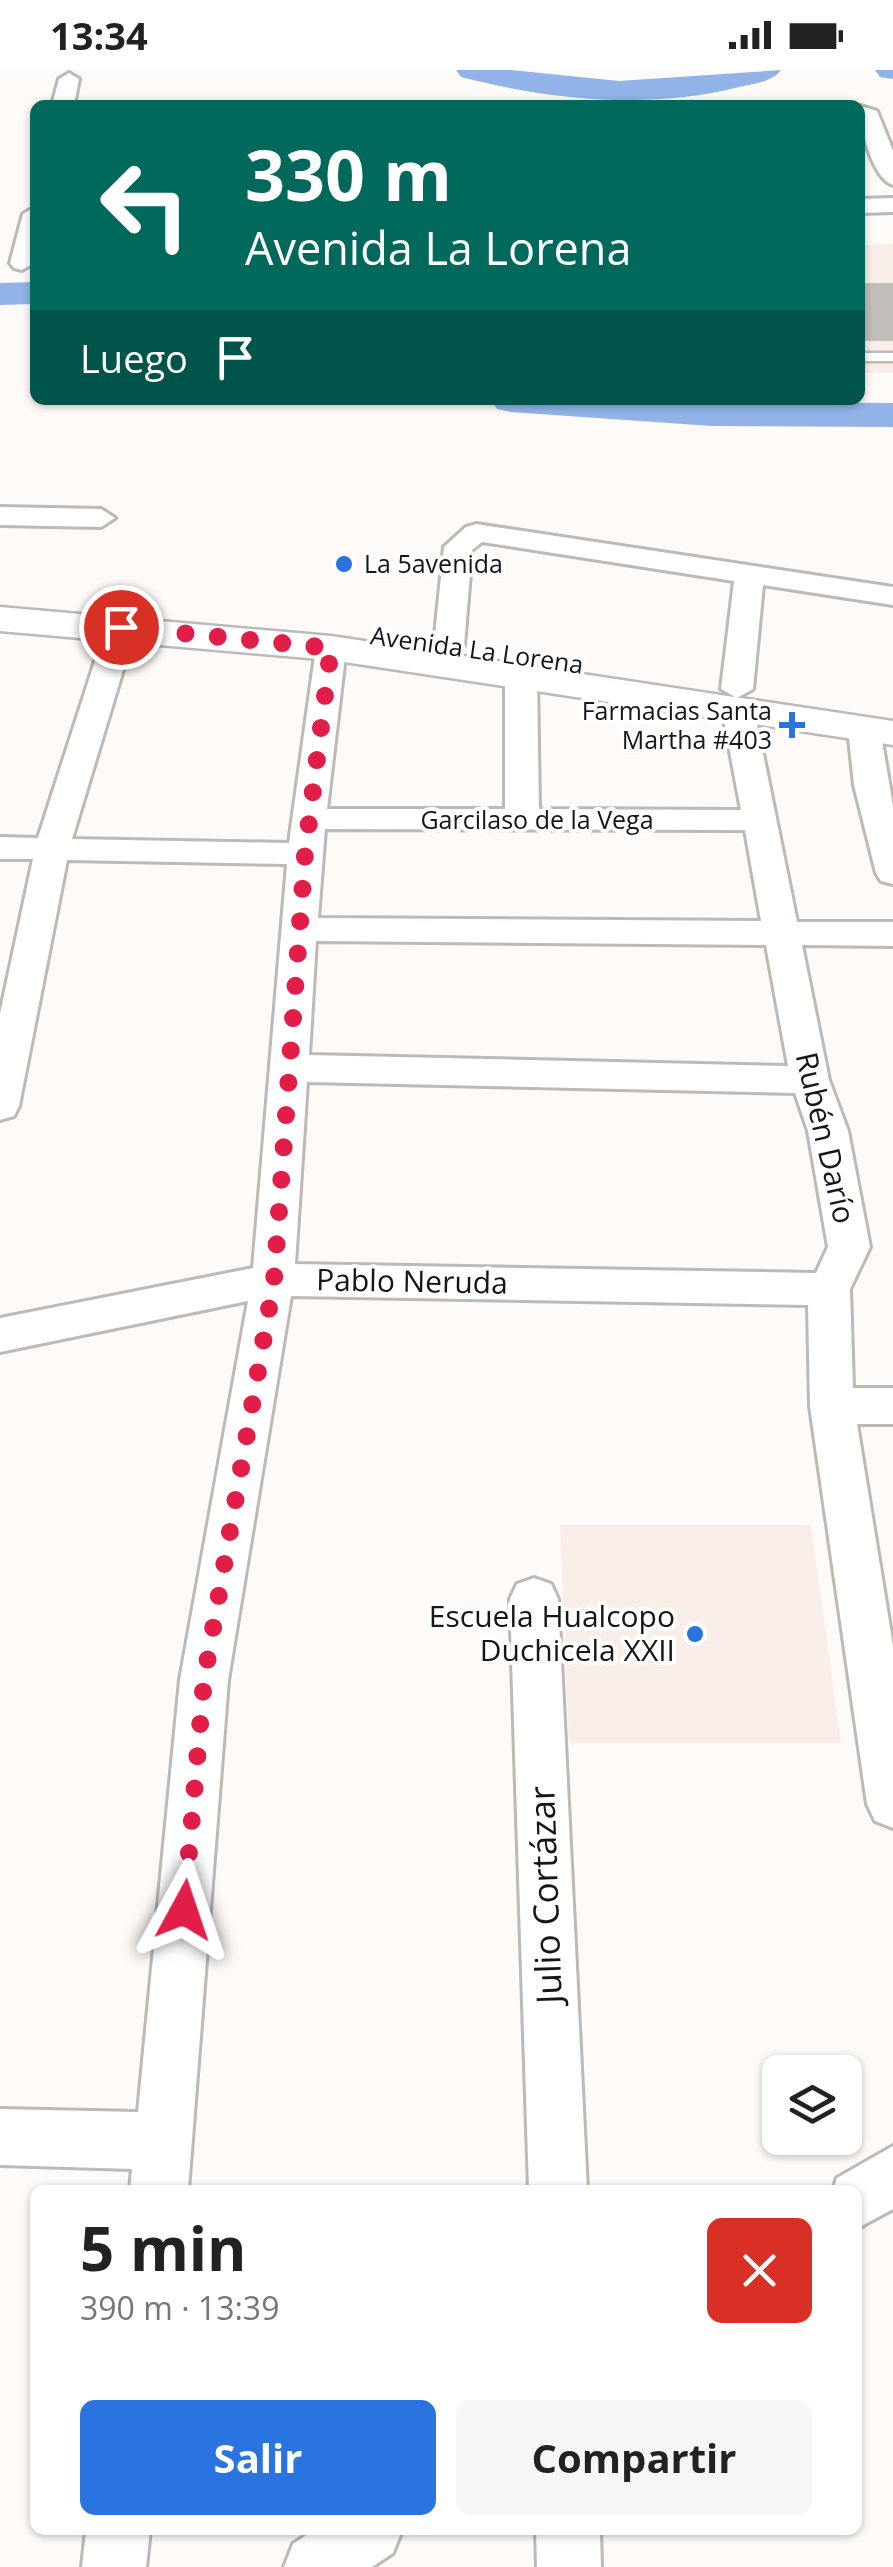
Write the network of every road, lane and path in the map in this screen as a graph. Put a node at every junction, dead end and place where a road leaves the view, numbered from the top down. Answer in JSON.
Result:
{"nodes":[{"id":1,"x":69,"y":79,"type":"dead end"},
{"id":2,"x":64,"y":100,"type":"edge"},
{"id":3,"x":866,"y":111,"type":"dead end"},
{"id":4,"x":893,"y":178,"type":"edge"},
{"id":5,"x":865,"y":209,"type":"edge"},
{"id":6,"x":893,"y":209,"type":"edge"},
{"id":7,"x":27,"y":218,"type":"edge"},
{"id":8,"x":22,"y":263,"type":"dead end"},
{"id":9,"x":865,"y":357,"type":"edge"},
{"id":10,"x":893,"y":357,"type":"edge"},
{"id":11,"x":0,"y":516,"type":"edge"},
{"id":12,"x":101,"y":518,"type":"dead end"},
{"id":13,"x":749,"y":575,"type":"junction"},
{"id":14,"x":893,"y":596,"type":"edge"},
{"id":15,"x":0,"y":600,"type":"edge"},
{"id":16,"x":0,"y":620,"type":"edge"},
{"id":17,"x":121,"y":627,"type":"junction"},
{"id":18,"x":449,"y":645,"type":"junction"},
{"id":19,"x":331,"y":648,"type":"junction"},
{"id":20,"x":521,"y":676,"type":"junction"},
{"id":21,"x":738,"y":699,"type":"junction"},
{"id":22,"x":883,"y":725,"type":"edge"},
{"id":23,"x":522,"y":820,"type":"junction"},
{"id":24,"x":763,"y":820,"type":"junction"},
{"id":25,"x":308,"y":836,"type":"junction"},
{"id":26,"x":0,"y":848,"type":"edge"},
{"id":27,"x":52,"y":849,"type":"junction"},
{"id":28,"x":893,"y":873,"type":"edge"},
{"id":29,"x":299,"y":929,"type":"junction"},
{"id":30,"x":782,"y":934,"type":"junction"},
{"id":31,"x":893,"y":934,"type":"edge"},
{"id":32,"x":289,"y":1068,"type":"junction"},
{"id":33,"x":810,"y":1080,"type":"junction"},
{"id":34,"x":0,"y":1106,"type":"edge"},
{"id":35,"x":274,"y":1280,"type":"junction"},
{"id":36,"x":830,"y":1289,"type":"junction"},
{"id":37,"x":0,"y":1335,"type":"edge"},
{"id":38,"x":832,"y":1406,"type":"junction"},
{"id":39,"x":893,"y":1406,"type":"edge"},
{"id":40,"x":534,"y":1599,"type":"dead end"},
{"id":41,"x":893,"y":1804,"type":"edge"},
{"id":42,"x":0,"y":2137,"type":"edge"},
{"id":43,"x":162,"y":2165,"type":"edge"},
{"id":44,"x":893,"y":2176,"type":"edge"},
{"id":45,"x":558,"y":2185,"type":"edge"},
{"id":46,"x":862,"y":2196,"type":"edge"},
{"id":47,"x":117,"y":2535,"type":"edge"},
{"id":48,"x":363,"y":2535,"type":"edge"},
{"id":49,"x":568,"y":2535,"type":"edge"},
{"id":50,"x":114,"y":2567,"type":"edge"},
{"id":51,"x":316,"y":2567,"type":"edge"},
{"id":52,"x":569,"y":2567,"type":"edge"}],
"edges":[{"from":1,"to":2,"type":"street"},
{"from":3,"to":4,"type":"street"},
{"from":5,"to":6,"type":"street"},
{"from":7,"to":8,"type":"street"},
{"from":9,"to":10,"type":"lane"},
{"from":11,"to":12,"type":"street"},
{"from":13,"to":14,"type":"street"},
{"from":13,"to":18,"type":"street"},
{"from":13,"to":21,"type":"street","name":"Rubén Darío"},
{"from":15,"to":18,"type":"main road","name":"Avenida La Lorena"},
{"from":16,"to":17,"type":"main road","name":"Avenida La Lorena"},
{"from":17,"to":19,"type":"main road","name":"Avenida La Lorena"},
{"from":17,"to":27,"type":"street"},
{"from":18,"to":21,"type":"main road","name":"Avenida La Lorena"},
{"from":19,"to":20,"type":"main road","name":"Avenida La Lorena"},
{"from":19,"to":25,"type":"street"},
{"from":20,"to":21,"type":"main road","name":"Avenida La Lorena"},
{"from":20,"to":23,"type":"street"},
{"from":21,"to":22,"type":"main road","name":"Avenida La Lorena"},
{"from":21,"to":24,"type":"street","name":"Rubén Darío"},
{"from":22,"to":28,"type":"street"},
{"from":23,"to":24,"type":"street","name":"Garcilaso de la Vega"},
{"from":23,"to":25,"type":"street","name":"Garcilaso de la Vega"},
{"from":24,"to":30,"type":"street","name":"Rubén Darío"},
{"from":25,"to":27,"type":"street","name":"Garcilaso de la Vega"},
{"from":25,"to":29,"type":"street"},
{"from":26,"to":27,"type":"street","name":"Garcilaso de la Vega"},
{"from":27,"to":34,"type":"street"},
{"from":29,"to":30,"type":"street"},
{"from":29,"to":32,"type":"street"},
{"from":30,"to":31,"type":"street"},
{"from":30,"to":33,"type":"street","name":"Rubén Darío"},
{"from":32,"to":33,"type":"street"},
{"from":32,"to":35,"type":"street"},
{"from":33,"to":36,"type":"street","name":"Rubén Darío"},
{"from":35,"to":36,"type":"street","name":"Pablo Neruda"},
{"from":35,"to":37,"type":"street","name":"Pablo Neruda"},
{"from":35,"to":43,"type":"street"},
{"from":36,"to":38,"type":"street","name":"Rubén Darío"},
{"from":38,"to":39,"type":"street"},
{"from":38,"to":41,"type":"street","name":"Rubén Darío"},
{"from":40,"to":45,"type":"street","name":"Julio Cortázar"},
{"from":42,"to":43,"type":"street"},
{"from":44,"to":46,"type":"street"},
{"from":47,"to":50,"type":"street"},
{"from":48,"to":51,"type":"street"},
{"from":49,"to":52,"type":"street"}]}
